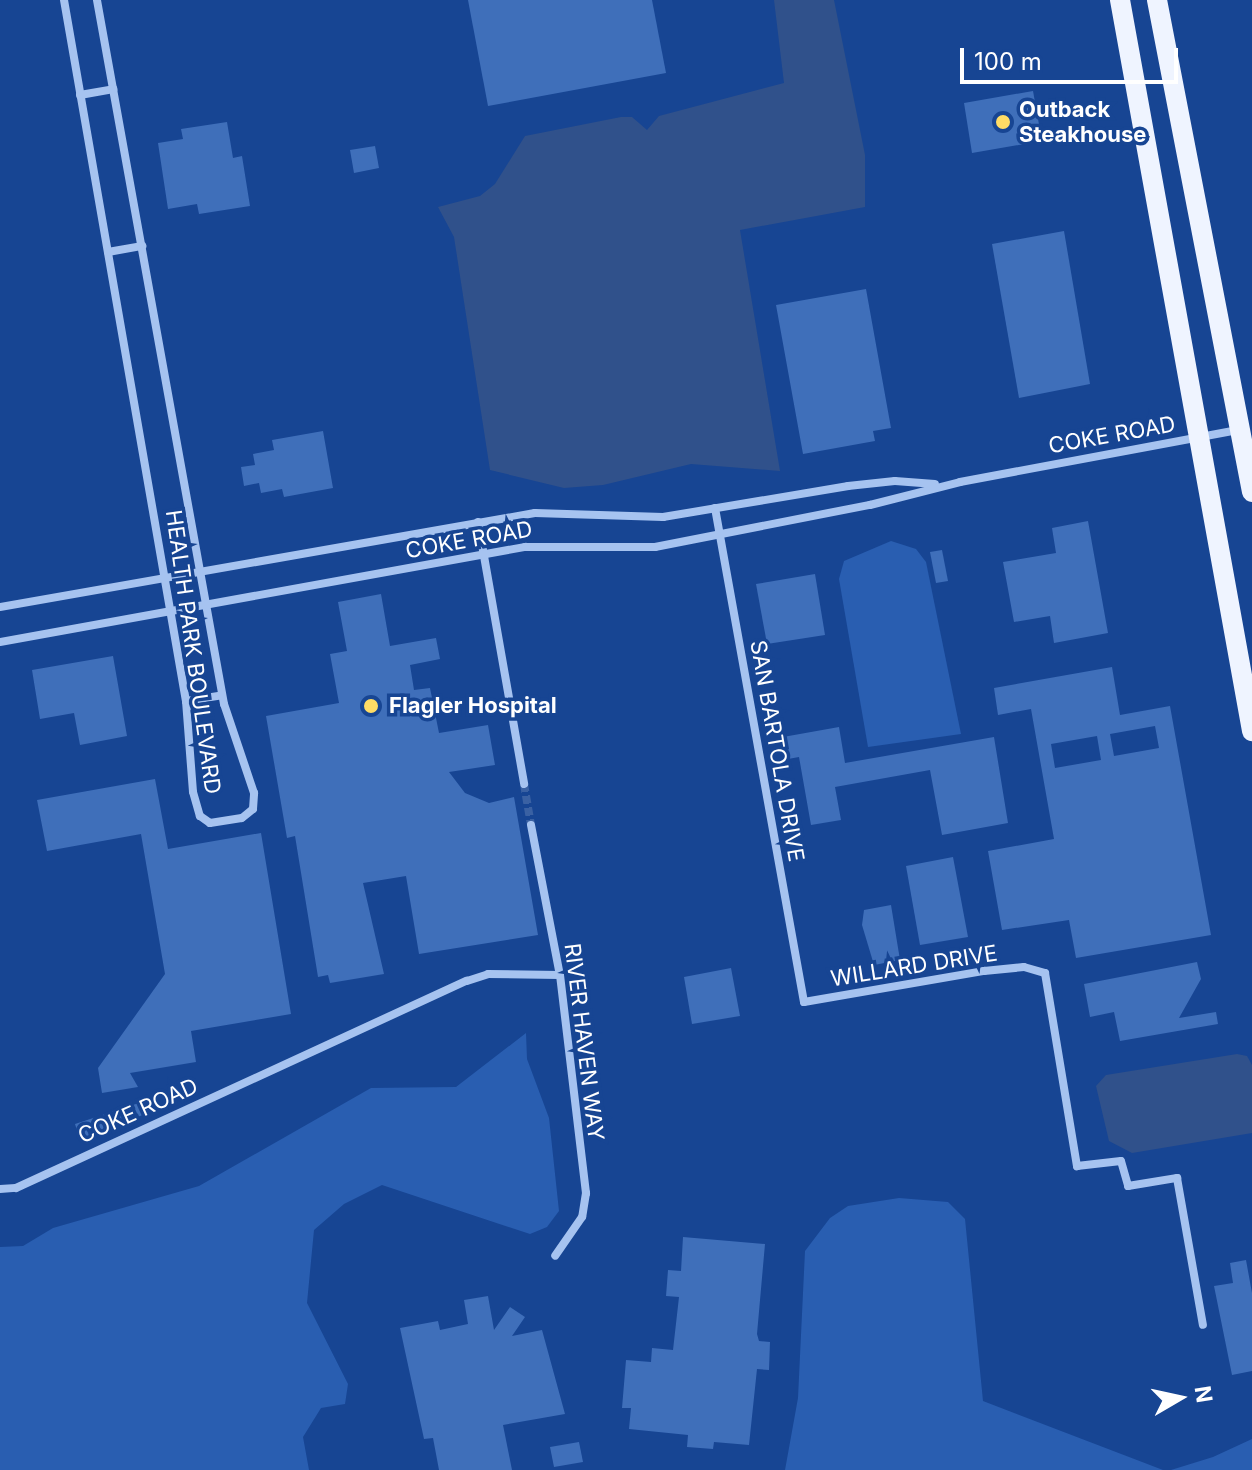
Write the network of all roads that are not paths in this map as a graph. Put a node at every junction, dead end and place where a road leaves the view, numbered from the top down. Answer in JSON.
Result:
{"nodes":[{"id":1,"x":64,"y":0,"type":"edge"},
{"id":2,"x":97,"y":0,"type":"edge"},
{"id":3,"x":1120,"y":0,"type":"edge"},
{"id":4,"x":1157,"y":0,"type":"edge"},
{"id":5,"x":113,"y":89,"type":"junction"},
{"id":6,"x":80,"y":95,"type":"junction"},
{"id":7,"x":142,"y":246,"type":"junction"},
{"id":8,"x":108,"y":252,"type":"junction"},
{"id":9,"x":1240,"y":430,"type":"junction"},
{"id":10,"x":1199,"y":438,"type":"junction"},
{"id":11,"x":944,"y":485,"type":"junction"},
{"id":12,"x":1252,"y":492,"type":"edge"},
{"id":13,"x":715,"y":508,"type":"junction"},
{"id":14,"x":478,"y":522,"type":"junction"},
{"id":15,"x":720,"y":531,"type":"junction"},
{"id":16,"x":483,"y":555,"type":"junction"},
{"id":17,"x":200,"y":573,"type":"junction"},
{"id":18,"x":166,"y":578,"type":"junction"},
{"id":19,"x":206,"y":606,"type":"junction"},
{"id":20,"x":0,"y":607,"type":"edge"},
{"id":21,"x":172,"y":613,"type":"junction"},
{"id":22,"x":0,"y":642,"type":"edge"},
{"id":23,"x":222,"y":695,"type":"junction"},
{"id":24,"x":186,"y":701,"type":"junction"},
{"id":25,"x":1252,"y":731,"type":"edge"},
{"id":26,"x":524,"y":784,"type":"tunnel mouth"},
{"id":27,"x":531,"y":825,"type":"tunnel mouth"},
{"id":28,"x":560,"y":975,"type":"junction"},
{"id":29,"x":804,"y":1002,"type":"joint"},
{"id":30,"x":0,"y":1189,"type":"edge"},
{"id":31,"x":555,"y":1256,"type":"dead end"},
{"id":32,"x":1203,"y":1325,"type":"dead end"}],
"edges":[{"from":1,"to":6,"type":"street","name":"HEALTH PARK BOULEVARD"},
{"from":2,"to":5,"type":"street","name":"HEALTH PARK BOULEVARD"},
{"from":3,"to":10,"type":"main road"},
{"from":4,"to":9,"type":"main road"},
{"from":5,"to":6,"type":"street"},
{"from":5,"to":7,"type":"street","name":"HEALTH PARK BOULEVARD"},
{"from":6,"to":8,"type":"street","name":"HEALTH PARK BOULEVARD"},
{"from":7,"to":8,"type":"street"},
{"from":7,"to":17,"type":"street","name":"HEALTH PARK BOULEVARD"},
{"from":8,"to":18,"type":"street","name":"HEALTH PARK BOULEVARD"},
{"from":9,"to":10,"type":"street","name":"COKE ROAD"},
{"from":9,"to":12,"type":"main road"},
{"from":10,"to":11,"type":"street","name":"COKE ROAD"},
{"from":10,"to":25,"type":"main road"},
{"from":11,"to":13,"type":"street","name":"COKE ROAD"},
{"from":11,"to":15,"type":"street","name":"COKE ROAD"},
{"from":13,"to":14,"type":"street","name":"COKE ROAD"},
{"from":13,"to":15,"type":"street","name":"SAN BARTOLA DRIVE"},
{"from":14,"to":16,"type":"street"},
{"from":14,"to":17,"type":"street","name":"COKE ROAD"},
{"from":15,"to":16,"type":"street","name":"COKE ROAD"},
{"from":15,"to":29,"type":"street","name":"SAN BARTOLA DRIVE"},
{"from":16,"to":19,"type":"street","name":"COKE ROAD"},
{"from":16,"to":26,"type":"street"},
{"from":17,"to":18,"type":"street","name":"COKE ROAD"},
{"from":17,"to":19,"type":"street","name":"HEALTH PARK BOULEVARD"},
{"from":18,"to":20,"type":"street","name":"COKE ROAD"},
{"from":18,"to":21,"type":"street","name":"HEALTH PARK BOULEVARD"},
{"from":19,"to":21,"type":"street","name":"COKE ROAD"},
{"from":19,"to":23,"type":"street","name":"HEALTH PARK BOULEVARD"},
{"from":21,"to":22,"type":"street","name":"COKE ROAD"},
{"from":21,"to":24,"type":"street","name":"HEALTH PARK BOULEVARD"},
{"from":23,"to":24,"type":"street"},
{"from":23,"to":24,"type":"street","name":"HEALTH PARK BOULEVARD"},
{"from":27,"to":28,"type":"street","name":"RIVER HAVEN WAY"},
{"from":28,"to":30,"type":"street","name":"COKE ROAD"},
{"from":28,"to":31,"type":"street","name":"RIVER HAVEN WAY"},
{"from":29,"to":32,"type":"street","name":"WILLARD DRIVE"}]}
